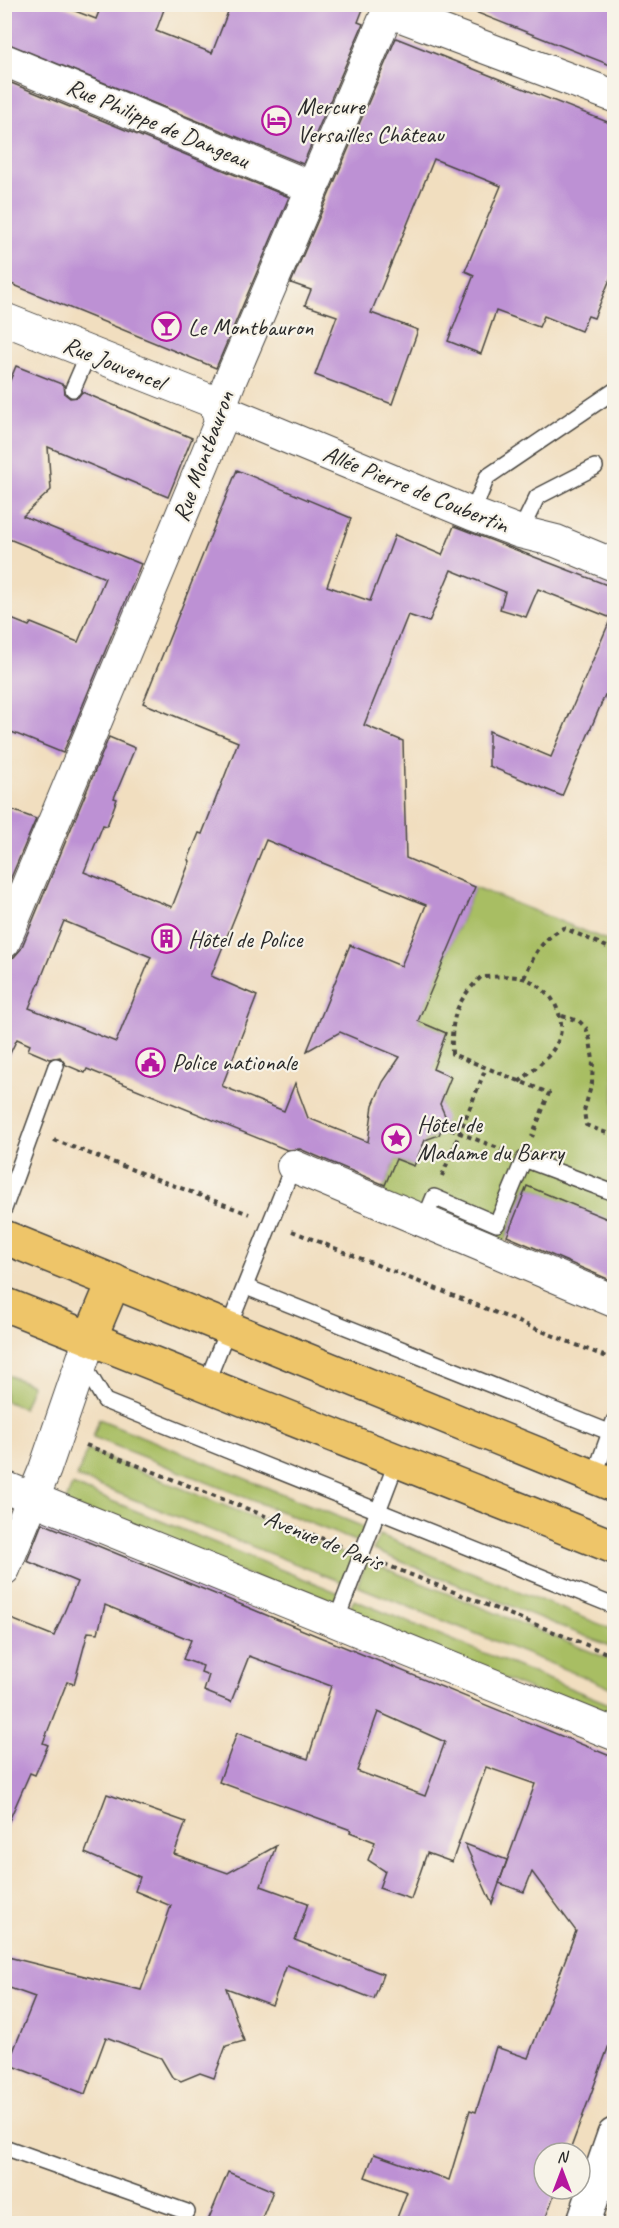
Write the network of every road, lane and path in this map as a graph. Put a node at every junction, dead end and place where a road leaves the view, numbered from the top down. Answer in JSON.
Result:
{"nodes":[{"id":1,"x":390,"y":8,"type":"edge"},
{"id":2,"x":4,"y":60,"type":"edge"},
{"id":3,"x":615,"y":96,"type":"edge"},
{"id":4,"x":311,"y":188,"type":"junction"},
{"id":5,"x":4,"y":319,"type":"edge"},
{"id":6,"x":89,"y":352,"type":"junction"},
{"id":7,"x":73,"y":388,"type":"dead end"},
{"id":8,"x":615,"y":391,"type":"edge"},
{"id":9,"x":218,"y":412,"type":"junction"},
{"id":10,"x":595,"y":467,"type":"dead end"},
{"id":11,"x":472,"y":514,"type":"junction"},
{"id":12,"x":520,"y":532,"type":"junction"},
{"id":13,"x":615,"y":565,"type":"edge"},
{"id":14,"x":4,"y":942,"type":"edge"},
{"id":15,"x":615,"y":950,"type":"edge"},
{"id":16,"x":524,"y":978,"type":"junction"},
{"id":17,"x":561,"y":1016,"type":"junction"},
{"id":18,"x":56,"y":1066,"type":"dead end"},
{"id":19,"x":486,"y":1068,"type":"junction"},
{"id":20,"x":519,"y":1082,"type":"junction"},
{"id":21,"x":442,"y":1126,"type":"dead end"},
{"id":22,"x":33,"y":1132,"type":"junction"},
{"id":23,"x":460,"y":1134,"type":"junction"},
{"id":24,"x":615,"y":1136,"type":"edge"},
{"id":25,"x":524,"y":1159,"type":"junction"},
{"id":26,"x":293,"y":1166,"type":"joint"},
{"id":27,"x":615,"y":1193,"type":"edge"},
{"id":28,"x":4,"y":1209,"type":"edge"},
{"id":29,"x":429,"y":1209,"type":"junction"},
{"id":30,"x":271,"y":1222,"type":"junction"},
{"id":31,"x":4,"y":1237,"type":"edge"},
{"id":32,"x":114,"y":1281,"type":"junction"},
{"id":33,"x":246,"y":1287,"type":"junction"},
{"id":34,"x":615,"y":1301,"type":"edge"},
{"id":35,"x":4,"y":1304,"type":"edge"},
{"id":36,"x":230,"y":1329,"type":"junction"},
{"id":37,"x":86,"y":1349,"type":"junction"},
{"id":38,"x":615,"y":1360,"type":"edge"},
{"id":39,"x":205,"y":1386,"type":"junction"},
{"id":40,"x":613,"y":1429,"type":"edge"},
{"id":41,"x":57,"y":1433,"type":"junction"},
{"id":42,"x":397,"y":1461,"type":"junction"},
{"id":43,"x":604,"y":1481,"type":"edge"},
{"id":44,"x":4,"y":1487,"type":"edge"},
{"id":45,"x":34,"y":1499,"type":"junction"},
{"id":46,"x":380,"y":1510,"type":"junction"},
{"id":47,"x":615,"y":1547,"type":"edge"},
{"id":48,"x":361,"y":1554,"type":"junction"},
{"id":49,"x":4,"y":1569,"type":"edge"},
{"id":50,"x":615,"y":1606,"type":"edge"},
{"id":51,"x":336,"y":1621,"type":"junction"},
{"id":52,"x":615,"y":1656,"type":"edge"},
{"id":53,"x":615,"y":1734,"type":"edge"},
{"id":54,"x":615,"y":2135,"type":"edge"},
{"id":55,"x":4,"y":2147,"type":"edge"},
{"id":56,"x":187,"y":2212,"type":"dead end"},
{"id":57,"x":583,"y":2223,"type":"edge"}],
"edges":[{"from":1,"to":3,"type":"street"},
{"from":1,"to":4,"type":"street","name":"Rue Montbauron"},
{"from":2,"to":4,"type":"street","name":"Rue Philippe de Dangeau"},
{"from":4,"to":9,"type":"street","name":"Rue Montbauron"},
{"from":5,"to":6,"type":"street","name":"Rue Jouvencel"},
{"from":6,"to":7,"type":"lane"},
{"from":6,"to":9,"type":"street","name":"Rue Jouvencel"},
{"from":8,"to":11,"type":"lane"},
{"from":9,"to":11,"type":"street","name":"Allée Pierre de Coubertin"},
{"from":9,"to":14,"type":"street","name":"Rue Montbauron"},
{"from":10,"to":12,"type":"lane"},
{"from":11,"to":12,"type":"street","name":"Allée Pierre de Coubertin"},
{"from":12,"to":13,"type":"street","name":"Allée Pierre de Coubertin"},
{"from":15,"to":16,"type":"path"},
{"from":16,"to":17,"type":"path"},
{"from":16,"to":19,"type":"path"},
{"from":17,"to":20,"type":"path"},
{"from":17,"to":24,"type":"path"},
{"from":18,"to":22,"type":"lane"},
{"from":19,"to":20,"type":"path"},
{"from":19,"to":23,"type":"path"},
{"from":20,"to":25,"type":"path"},
{"from":21,"to":23,"type":"path"},
{"from":22,"to":28,"type":"lane"},
{"from":22,"to":30,"type":"path"},
{"from":23,"to":25,"type":"path"},
{"from":23,"to":29,"type":"path"},
{"from":25,"to":27,"type":"lane"},
{"from":25,"to":29,"type":"lane"},
{"from":26,"to":29,"type":"street"},
{"from":26,"to":30,"type":"lane"},
{"from":29,"to":34,"type":"street"},
{"from":30,"to":33,"type":"lane"},
{"from":30,"to":38,"type":"path"},
{"from":31,"to":32,"type":"main road"},
{"from":32,"to":36,"type":"main road"},
{"from":32,"to":37,"type":"main road"},
{"from":33,"to":36,"type":"lane"},
{"from":33,"to":40,"type":"lane"},
{"from":35,"to":37,"type":"main road"},
{"from":36,"to":39,"type":"lane"},
{"from":36,"to":43,"type":"main road"},
{"from":37,"to":39,"type":"main road"},
{"from":37,"to":41,"type":"street"},
{"from":37,"to":46,"type":"lane"},
{"from":39,"to":42,"type":"main road"},
{"from":40,"to":43,"type":"lane"},
{"from":41,"to":45,"type":"street"},
{"from":41,"to":48,"type":"path","name":"Avenue de Paris"},
{"from":42,"to":46,"type":"lane"},
{"from":42,"to":47,"type":"main road"},
{"from":44,"to":45,"type":"street"},
{"from":45,"to":49,"type":"street"},
{"from":45,"to":51,"type":"street"},
{"from":46,"to":48,"type":"lane"},
{"from":46,"to":50,"type":"lane"},
{"from":48,"to":51,"type":"lane"},
{"from":48,"to":52,"type":"path","name":"Avenue de Paris"},
{"from":51,"to":53,"type":"street"},
{"from":54,"to":57,"type":"street"},
{"from":55,"to":56,"type":"lane"}]}
